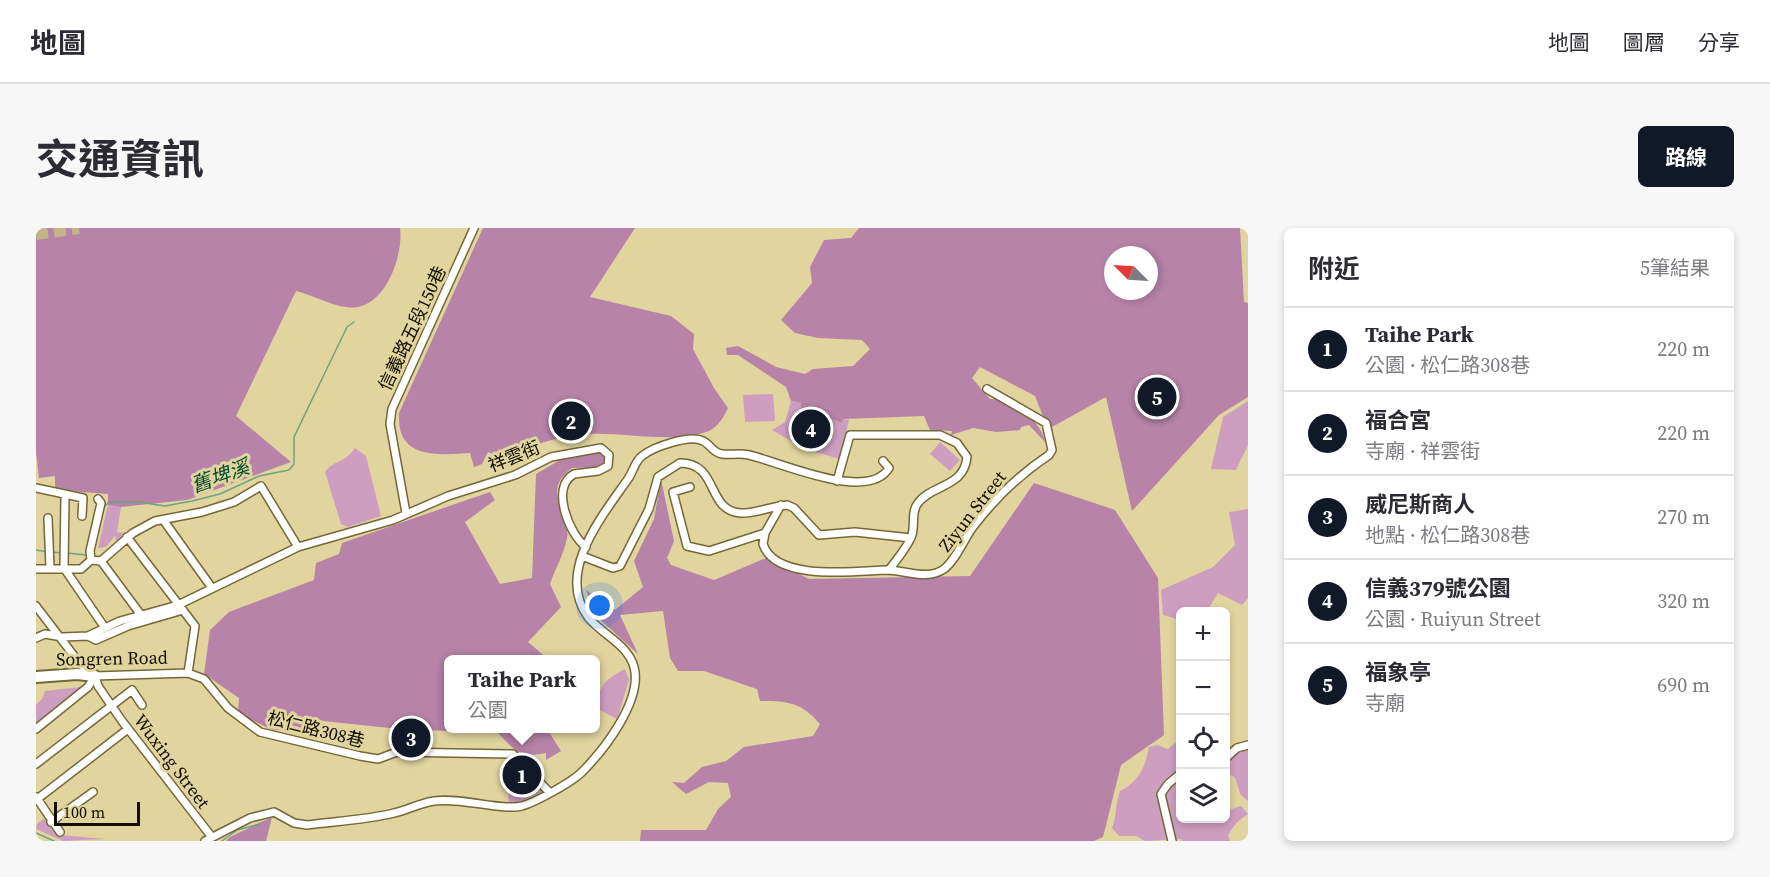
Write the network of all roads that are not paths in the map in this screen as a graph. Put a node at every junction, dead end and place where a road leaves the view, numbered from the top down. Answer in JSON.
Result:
{"nodes":[{"id":1,"x":474,"y":228,"type":"edge"},
{"id":2,"x":987,"y":389,"type":"dead end"},
{"id":3,"x":884,"y":461,"type":"dead end"},
{"id":4,"x":837,"y":481,"type":"junction"},
{"id":5,"x":36,"y":488,"type":"edge"},
{"id":6,"x":690,"y":488,"type":"dead end"},
{"id":7,"x":65,"y":495,"type":"junction"},
{"id":8,"x":98,"y":499,"type":"dead end"},
{"id":9,"x":781,"y":506,"type":"junction"},
{"id":10,"x":406,"y":513,"type":"junction"},
{"id":11,"x":82,"y":516,"type":"dead end"},
{"id":12,"x":48,"y":518,"type":"dead end"},
{"id":13,"x":164,"y":521,"type":"junction"},
{"id":14,"x":765,"y":533,"type":"junction"},
{"id":15,"x":127,"y":537,"type":"junction"},
{"id":16,"x":911,"y":538,"type":"junction"},
{"id":17,"x":298,"y":547,"type":"junction"},
{"id":18,"x":586,"y":547,"type":"junction"},
{"id":19,"x":582,"y":556,"type":"junction"},
{"id":20,"x":91,"y":560,"type":"junction"},
{"id":21,"x":100,"y":561,"type":"junction"},
{"id":22,"x":50,"y":568,"type":"junction"},
{"id":23,"x":64,"y":568,"type":"junction"},
{"id":24,"x":36,"y":569,"type":"edge"},
{"id":25,"x":889,"y":570,"type":"junction"},
{"id":26,"x":212,"y":588,"type":"junction"},
{"id":27,"x":36,"y":606,"type":"edge"},
{"id":28,"x":180,"y":608,"type":"junction"},
{"id":29,"x":141,"y":615,"type":"junction"},
{"id":30,"x":105,"y":628,"type":"junction"},
{"id":31,"x":88,"y":636,"type":"junction"},
{"id":32,"x":36,"y":638,"type":"edge"},
{"id":33,"x":62,"y":638,"type":"junction"},
{"id":34,"x":188,"y":673,"type":"junction"},
{"id":35,"x":95,"y":676,"type":"junction"},
{"id":36,"x":36,"y":677,"type":"edge"},
{"id":37,"x":111,"y":704,"type":"junction"},
{"id":38,"x":142,"y":705,"type":"dead end"},
{"id":39,"x":39,"y":727,"type":"edge"},
{"id":40,"x":128,"y":729,"type":"junction"},
{"id":41,"x":1248,"y":746,"type":"edge"},
{"id":42,"x":1230,"y":754,"type":"edge"},
{"id":43,"x":36,"y":764,"type":"edge"},
{"id":44,"x":1176,"y":777,"type":"edge"},
{"id":45,"x":93,"y":792,"type":"dead end"},
{"id":46,"x":549,"y":792,"type":"junction"},
{"id":47,"x":37,"y":799,"type":"edge"},
{"id":48,"x":51,"y":822,"type":"junction"},
{"id":49,"x":60,"y":832,"type":"dead end"},
{"id":50,"x":208,"y":839,"type":"edge"},
{"id":51,"x":1172,"y":841,"type":"edge"}],
"edges":[{"from":1,"to":10,"type":"street","name":"信義路五段150巷"},
{"from":2,"to":25,"type":"street","name":"Ziyun Street"},
{"from":3,"to":4,"type":"street"},
{"from":4,"to":16,"type":"street"},
{"from":4,"to":18,"type":"street"},
{"from":5,"to":7,"type":"street"},
{"from":6,"to":14,"type":"street"},
{"from":7,"to":11,"type":"street"},
{"from":7,"to":23,"type":"street"},
{"from":8,"to":20,"type":"street"},
{"from":9,"to":14,"type":"street"},
{"from":9,"to":16,"type":"street"},
{"from":9,"to":19,"type":"street"},
{"from":10,"to":17,"type":"street"},
{"from":10,"to":18,"type":"street","name":"祥雲街"},
{"from":12,"to":22,"type":"street"},
{"from":13,"to":15,"type":"street"},
{"from":13,"to":17,"type":"street"},
{"from":13,"to":26,"type":"street"},
{"from":14,"to":25,"type":"street","name":"Ziyun Street"},
{"from":15,"to":21,"type":"street"},
{"from":15,"to":28,"type":"street"},
{"from":16,"to":25,"type":"street"},
{"from":17,"to":26,"type":"street"},
{"from":18,"to":19,"type":"street"},
{"from":19,"to":46,"type":"street"},
{"from":20,"to":21,"type":"street"},
{"from":20,"to":23,"type":"street"},
{"from":21,"to":29,"type":"street"},
{"from":22,"to":23,"type":"street"},
{"from":22,"to":24,"type":"street"},
{"from":23,"to":30,"type":"street"},
{"from":26,"to":28,"type":"street"},
{"from":27,"to":33,"type":"street","name":"Wuxing Street"},
{"from":28,"to":29,"type":"street"},
{"from":28,"to":31,"type":"street"},
{"from":28,"to":34,"type":"street"},
{"from":29,"to":30,"type":"street"},
{"from":30,"to":31,"type":"street"},
{"from":31,"to":33,"type":"street"},
{"from":32,"to":33,"type":"street"},
{"from":33,"to":35,"type":"street","name":"Wuxing Street"},
{"from":34,"to":35,"type":"street","name":"Songren Road"},
{"from":34,"to":46,"type":"street","name":"松仁路308巷"},
{"from":35,"to":36,"type":"street","name":"Songren Road"},
{"from":35,"to":37,"type":"street","name":"Wuxing Street"},
{"from":35,"to":39,"type":"street"},
{"from":37,"to":38,"type":"street"},
{"from":37,"to":40,"type":"street","name":"Wuxing Street"},
{"from":37,"to":43,"type":"street","name":"Wuxing Street"},
{"from":40,"to":47,"type":"street"},
{"from":40,"to":50,"type":"street","name":"Wuxing Street"},
{"from":41,"to":42,"type":"street"},
{"from":44,"to":51,"type":"street"},
{"from":45,"to":48,"type":"street"},
{"from":46,"to":50,"type":"street"},
{"from":47,"to":48,"type":"street"},
{"from":48,"to":49,"type":"street"}]}
